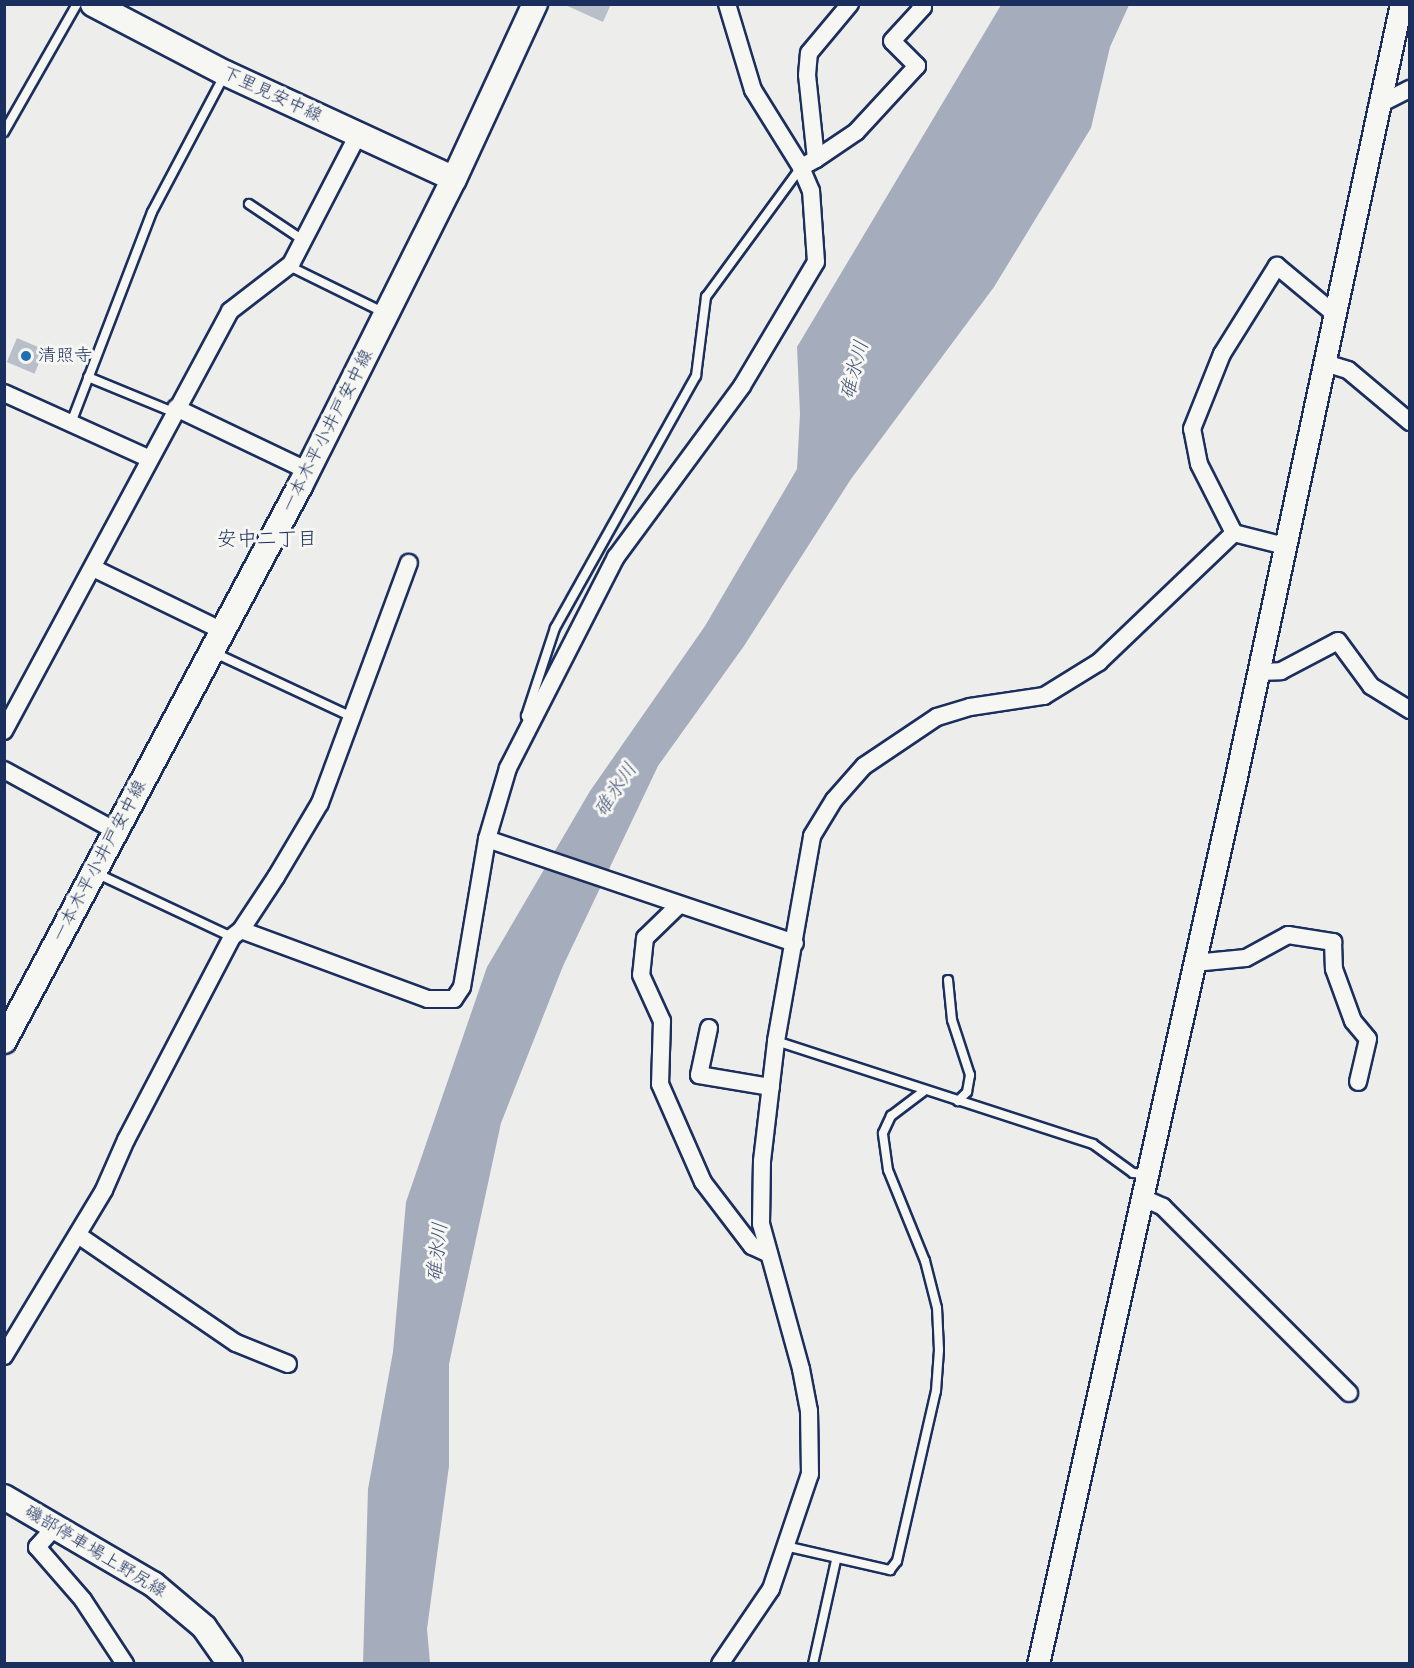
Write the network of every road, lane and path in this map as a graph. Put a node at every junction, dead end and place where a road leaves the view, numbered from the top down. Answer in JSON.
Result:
{"nodes":[{"id":1,"x":77,"y":4,"type":"edge"},
{"id":2,"x":93,"y":4,"type":"edge"},
{"id":3,"x":535,"y":4,"type":"edge"},
{"id":4,"x":850,"y":4,"type":"edge"},
{"id":5,"x":920,"y":4,"type":"edge"},
{"id":6,"x":1401,"y":4,"type":"edge"},
{"id":7,"x":730,"y":7,"type":"edge"},
{"id":8,"x":225,"y":74,"type":"junction"},
{"id":9,"x":1410,"y":89,"type":"edge"},
{"id":10,"x":1378,"y":105,"type":"junction"},
{"id":11,"x":4,"y":132,"type":"edge"},
{"id":12,"x":358,"y":135,"type":"junction"},
{"id":13,"x":816,"y":159,"type":"junction"},
{"id":14,"x":801,"y":167,"type":"junction"},
{"id":15,"x":454,"y":179,"type":"junction"},
{"id":16,"x":249,"y":204,"type":"dead end"},
{"id":17,"x":303,"y":240,"type":"junction"},
{"id":18,"x":288,"y":266,"type":"junction"},
{"id":19,"x":387,"y":314,"type":"junction"},
{"id":20,"x":1336,"y":315,"type":"junction"},
{"id":21,"x":1326,"y":363,"type":"junction"},
{"id":22,"x":88,"y":377,"type":"junction"},
{"id":23,"x":4,"y":393,"type":"edge"},
{"id":24,"x":174,"y":410,"type":"junction"},
{"id":25,"x":1410,"y":422,"type":"edge"},
{"id":26,"x":71,"y":423,"type":"junction"},
{"id":27,"x":150,"y":459,"type":"junction"},
{"id":28,"x":308,"y":471,"type":"junction"},
{"id":29,"x":1234,"y":533,"type":"junction"},
{"id":30,"x":1285,"y":546,"type":"junction"},
{"id":31,"x":409,"y":563,"type":"dead end"},
{"id":32,"x":93,"y":568,"type":"junction"},
{"id":33,"x":217,"y":641,"type":"junction"},
{"id":34,"x":1258,"y":672,"type":"junction"},
{"id":35,"x":1410,"y":710,"type":"edge"},
{"id":36,"x":354,"y":718,"type":"junction"},
{"id":37,"x":530,"y":724,"type":"junction"},
{"id":38,"x":4,"y":731,"type":"edge"},
{"id":39,"x":4,"y":770,"type":"edge"},
{"id":40,"x":116,"y":831,"type":"junction"},
{"id":41,"x":493,"y":840,"type":"junction"},
{"id":42,"x":94,"y":872,"type":"junction"},
{"id":43,"x":673,"y":903,"type":"junction"},
{"id":44,"x":236,"y":933,"type":"junction"},
{"id":45,"x":795,"y":943,"type":"junction"},
{"id":46,"x":1194,"y":963,"type":"junction"},
{"id":47,"x":948,"y":980,"type":"dead end"},
{"id":48,"x":709,"y":1028,"type":"dead end"},
{"id":49,"x":4,"y":1041,"type":"edge"},
{"id":50,"x":776,"y":1041,"type":"junction"},
{"id":51,"x":1358,"y":1082,"type":"dead end"},
{"id":52,"x":771,"y":1087,"type":"junction"},
{"id":53,"x":924,"y":1091,"type":"junction"},
{"id":54,"x":958,"y":1101,"type":"junction"},
{"id":55,"x":1146,"y":1174,"type":"junction"},
{"id":56,"x":1141,"y":1197,"type":"junction"},
{"id":57,"x":78,"y":1235,"type":"junction"},
{"id":58,"x":769,"y":1254,"type":"junction"},
{"id":59,"x":4,"y":1356,"type":"edge"},
{"id":60,"x":288,"y":1364,"type":"dead end"},
{"id":61,"x":1349,"y":1393,"type":"dead end"},
{"id":62,"x":4,"y":1497,"type":"edge"},
{"id":63,"x":55,"y":1527,"type":"junction"},
{"id":64,"x":783,"y":1545,"type":"junction"},
{"id":65,"x":836,"y":1560,"type":"junction"},
{"id":66,"x":125,"y":1664,"type":"edge"},
{"id":67,"x":230,"y":1664,"type":"edge"},
{"id":68,"x":720,"y":1664,"type":"edge"},
{"id":69,"x":813,"y":1664,"type":"edge"},
{"id":70,"x":1038,"y":1664,"type":"edge"}],
"edges":[{"from":1,"to":11,"type":"lane"},
{"from":2,"to":8,"type":"main road","name":"下里見安中線"},
{"from":3,"to":15,"type":"main road","name":"一本木平小井戸安中線"},
{"from":4,"to":13,"type":"street"},
{"from":5,"to":13,"type":"street"},
{"from":6,"to":10,"type":"street"},
{"from":7,"to":14,"type":"street"},
{"from":8,"to":12,"type":"main road","name":"下里見安中線"},
{"from":8,"to":22,"type":"lane"},
{"from":9,"to":10,"type":"street"},
{"from":10,"to":20,"type":"street"},
{"from":12,"to":15,"type":"main road","name":"下里見安中線"},
{"from":12,"to":17,"type":"street"},
{"from":13,"to":14,"type":"street"},
{"from":14,"to":37,"type":"lane"},
{"from":14,"to":37,"type":"street"},
{"from":15,"to":19,"type":"main road","name":"一本木平小井戸安中線"},
{"from":16,"to":17,"type":"lane"},
{"from":17,"to":18,"type":"street"},
{"from":18,"to":19,"type":"lane"},
{"from":18,"to":24,"type":"street"},
{"from":19,"to":28,"type":"main road","name":"一本木平小井戸安中線"},
{"from":20,"to":21,"type":"street"},
{"from":20,"to":29,"type":"street"},
{"from":21,"to":25,"type":"street"},
{"from":21,"to":30,"type":"street"},
{"from":22,"to":24,"type":"lane"},
{"from":22,"to":26,"type":"lane"},
{"from":23,"to":26,"type":"street"},
{"from":24,"to":27,"type":"street"},
{"from":24,"to":28,"type":"street"},
{"from":26,"to":27,"type":"street"},
{"from":27,"to":32,"type":"street"},
{"from":28,"to":33,"type":"main road","name":"一本木平小井戸安中線"},
{"from":29,"to":30,"type":"street"},
{"from":29,"to":45,"type":"street"},
{"from":30,"to":34,"type":"street"},
{"from":31,"to":36,"type":"street"},
{"from":32,"to":33,"type":"street"},
{"from":32,"to":38,"type":"street"},
{"from":33,"to":36,"type":"lane"},
{"from":33,"to":40,"type":"main road","name":"一本木平小井戸安中線"},
{"from":34,"to":35,"type":"street"},
{"from":34,"to":46,"type":"street"},
{"from":36,"to":44,"type":"street"},
{"from":37,"to":41,"type":"street"},
{"from":39,"to":40,"type":"street"},
{"from":40,"to":42,"type":"main road","name":"一本木平小井戸安中線"},
{"from":41,"to":43,"type":"street"},
{"from":41,"to":44,"type":"street"},
{"from":42,"to":44,"type":"lane"},
{"from":42,"to":49,"type":"main road","name":"一本木平小井戸安中線"},
{"from":43,"to":45,"type":"street"},
{"from":43,"to":58,"type":"street"},
{"from":44,"to":57,"type":"street"},
{"from":45,"to":50,"type":"street"},
{"from":46,"to":51,"type":"street"},
{"from":46,"to":55,"type":"street"},
{"from":47,"to":54,"type":"lane"},
{"from":48,"to":52,"type":"street"},
{"from":50,"to":52,"type":"street"},
{"from":50,"to":53,"type":"lane"},
{"from":52,"to":58,"type":"street"},
{"from":53,"to":54,"type":"lane"},
{"from":53,"to":65,"type":"lane"},
{"from":54,"to":55,"type":"lane"},
{"from":55,"to":56,"type":"street"},
{"from":56,"to":61,"type":"street"},
{"from":56,"to":70,"type":"street"},
{"from":57,"to":59,"type":"street"},
{"from":57,"to":60,"type":"street"},
{"from":58,"to":64,"type":"street"},
{"from":62,"to":63,"type":"main road","name":"磯部停車場上野尻線"},
{"from":63,"to":66,"type":"street"},
{"from":63,"to":67,"type":"main road","name":"磯部停車場上野尻線"},
{"from":64,"to":65,"type":"lane"},
{"from":64,"to":68,"type":"street"},
{"from":65,"to":69,"type":"lane"}]}
